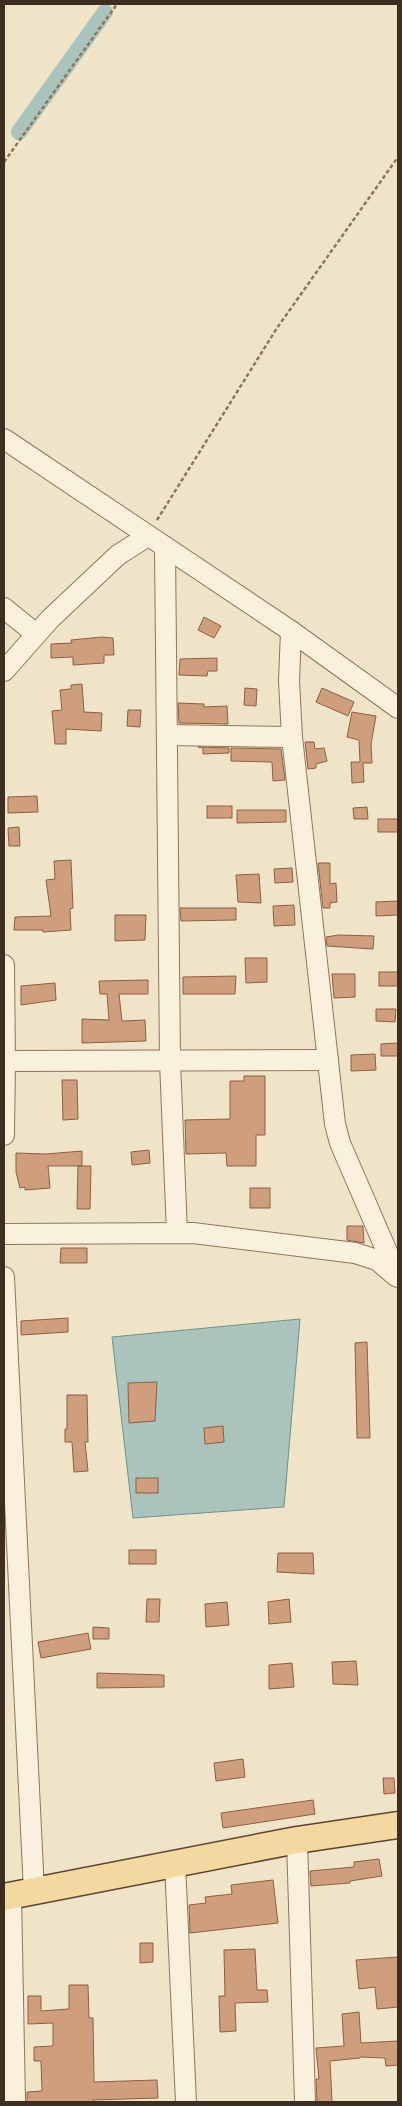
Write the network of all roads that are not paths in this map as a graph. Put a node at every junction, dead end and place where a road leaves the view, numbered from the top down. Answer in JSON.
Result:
{"nodes":[{"id":1,"x":4,"y":439,"type":"edge"},
{"id":2,"x":148,"y":536,"type":"junction"},
{"id":3,"x":165,"y":547,"type":"junction"},
{"id":4,"x":4,"y":608,"type":"edge"},
{"id":5,"x":291,"y":632,"type":"junction"},
{"id":6,"x":36,"y":634,"type":"junction"},
{"id":7,"x":4,"y":671,"type":"edge"},
{"id":8,"x":398,"y":708,"type":"edge"},
{"id":9,"x":167,"y":735,"type":"junction"},
{"id":10,"x":292,"y":737,"type":"junction"},
{"id":11,"x":4,"y":965,"type":"edge"},
{"id":12,"x":328,"y":1060,"type":"junction"},
{"id":13,"x":170,"y":1061,"type":"junction"},
{"id":14,"x":5,"y":1062,"type":"edge"},
{"id":15,"x":4,"y":1135,"type":"edge"},
{"id":16,"x":177,"y":1233,"type":"junction"},
{"id":17,"x":4,"y":1234,"type":"edge"},
{"id":18,"x":4,"y":1277,"type":"edge"},
{"id":19,"x":398,"y":1278,"type":"edge"},
{"id":20,"x":7,"y":1398,"type":"edge"},
{"id":21,"x":11,"y":1585,"type":"edge"},
{"id":22,"x":398,"y":1825,"type":"edge"},
{"id":23,"x":297,"y":1840,"type":"junction"},
{"id":24,"x":175,"y":1864,"type":"junction"},
{"id":25,"x":16,"y":1894,"type":"edge"},
{"id":26,"x":15,"y":2102,"type":"edge"},
{"id":27,"x":186,"y":2102,"type":"edge"},
{"id":28,"x":305,"y":2102,"type":"edge"}],
"edges":[{"from":1,"to":2,"type":"street"},
{"from":2,"to":3,"type":"street"},
{"from":2,"to":6,"type":"street"},
{"from":3,"to":5,"type":"street"},
{"from":3,"to":9,"type":"street"},
{"from":4,"to":6,"type":"street"},
{"from":5,"to":8,"type":"street"},
{"from":5,"to":10,"type":"street"},
{"from":6,"to":7,"type":"street"},
{"from":9,"to":10,"type":"street"},
{"from":9,"to":13,"type":"street"},
{"from":10,"to":12,"type":"street"},
{"from":11,"to":14,"type":"street"},
{"from":12,"to":13,"type":"street"},
{"from":12,"to":19,"type":"street"},
{"from":13,"to":14,"type":"street"},
{"from":13,"to":16,"type":"street"},
{"from":14,"to":15,"type":"street"},
{"from":16,"to":17,"type":"street"},
{"from":16,"to":19,"type":"street"},
{"from":18,"to":20,"type":"street"},
{"from":20,"to":21,"type":"street"},
{"from":21,"to":25,"type":"street"},
{"from":22,"to":23,"type":"main road"},
{"from":23,"to":24,"type":"main road"},
{"from":23,"to":28,"type":"street"},
{"from":24,"to":25,"type":"main road"},
{"from":24,"to":27,"type":"street"},
{"from":25,"to":26,"type":"street"}]}
